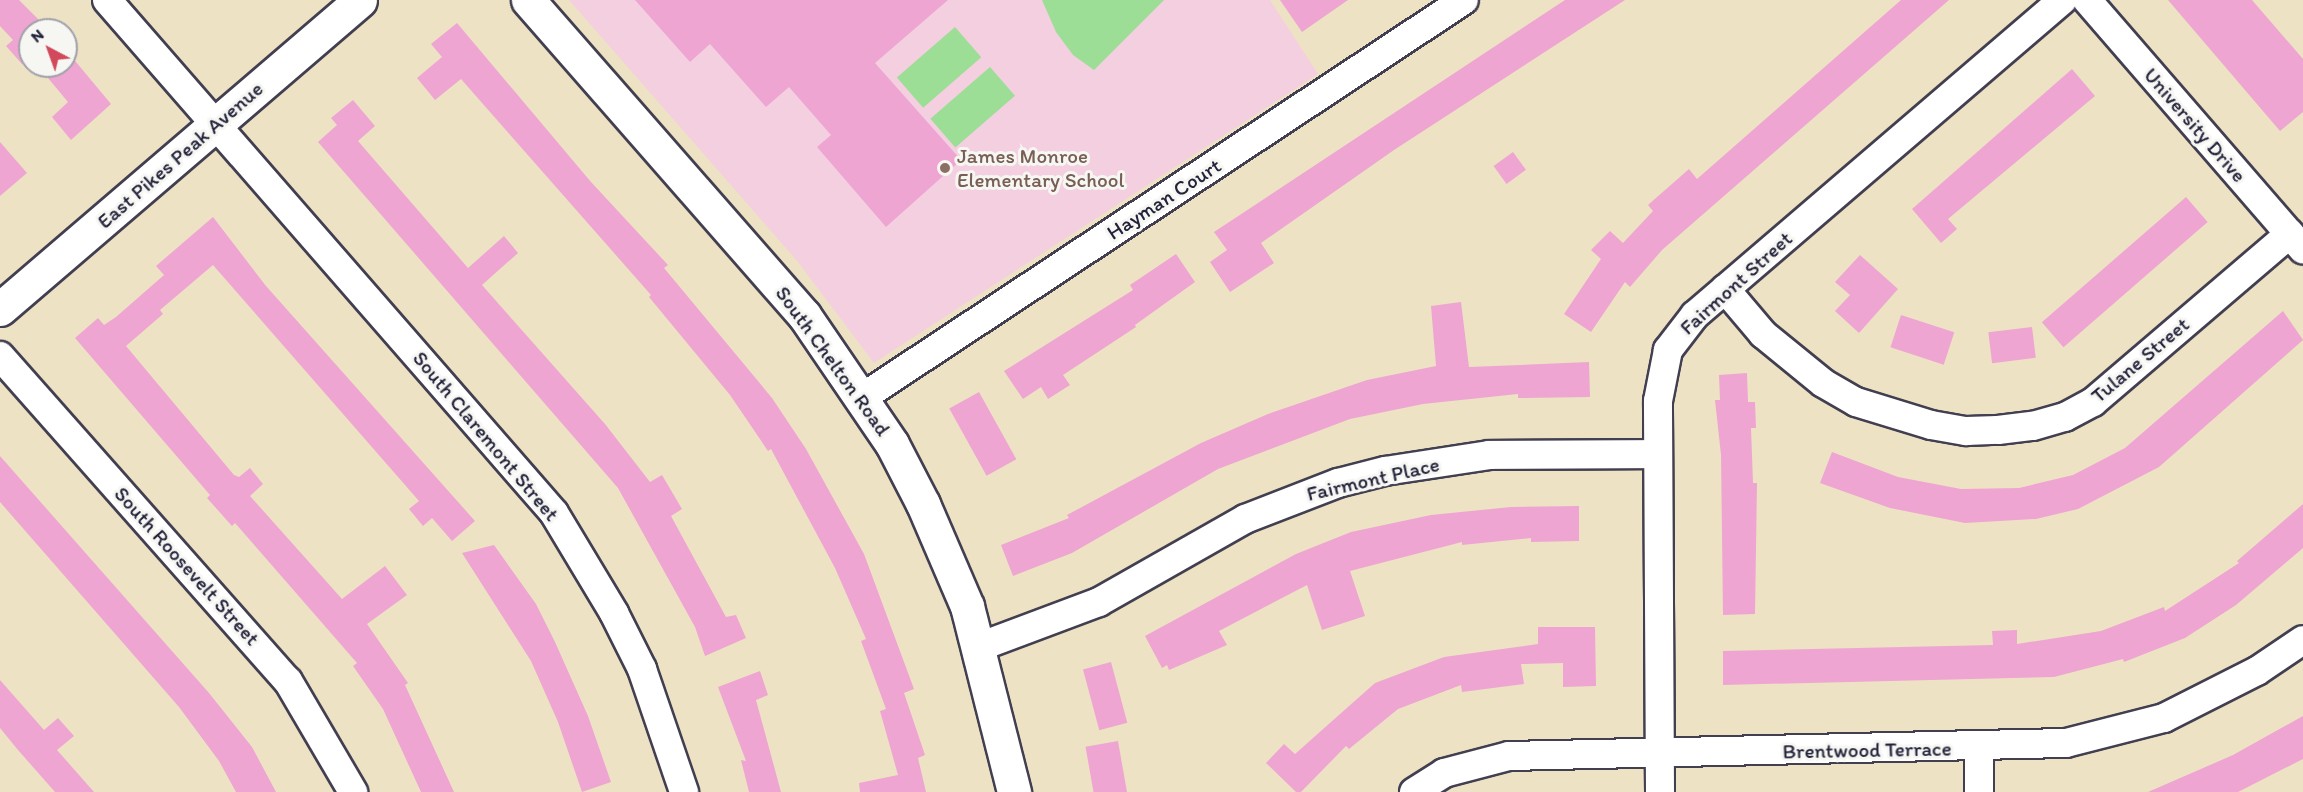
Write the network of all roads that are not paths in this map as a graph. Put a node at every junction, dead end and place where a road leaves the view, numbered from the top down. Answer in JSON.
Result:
{"nodes":[{"id":1,"x":107,"y":0,"type":"edge"},
{"id":2,"x":360,"y":0,"type":"edge"},
{"id":3,"x":528,"y":0,"type":"edge"},
{"id":4,"x":1464,"y":0,"type":"edge"},
{"id":5,"x":2062,"y":0,"type":"edge"},
{"id":6,"x":2087,"y":0,"type":"edge"},
{"id":7,"x":216,"y":124,"type":"junction"},
{"id":8,"x":2296,"y":241,"type":"edge"},
{"id":9,"x":1725,"y":289,"type":"junction"},
{"id":10,"x":0,"y":309,"type":"edge"},
{"id":11,"x":0,"y":356,"type":"edge"},
{"id":12,"x":863,"y":397,"type":"junction"},
{"id":13,"x":1658,"y":454,"type":"junction"},
{"id":14,"x":2303,"y":640,"type":"edge"},
{"id":15,"x":979,"y":647,"type":"junction"},
{"id":16,"x":1979,"y":748,"type":"junction"},
{"id":17,"x":1660,"y":755,"type":"junction"},
{"id":18,"x":352,"y":792,"type":"edge"},
{"id":19,"x":684,"y":792,"type":"edge"},
{"id":20,"x":1014,"y":792,"type":"edge"},
{"id":21,"x":1414,"y":792,"type":"edge"},
{"id":22,"x":1660,"y":792,"type":"edge"},
{"id":23,"x":1979,"y":792,"type":"edge"}],
"edges":[{"from":1,"to":7,"type":"street","name":"South Claremont Street"},
{"from":2,"to":7,"type":"main road","name":"East Pikes Peak Avenue"},
{"from":3,"to":12,"type":"main road","name":"South Chelton Road"},
{"from":4,"to":12,"type":"street","name":"Hayman Court"},
{"from":5,"to":9,"type":"street","name":"Fairmont Street"},
{"from":6,"to":8,"type":"street","name":"University Drive"},
{"from":7,"to":10,"type":"main road","name":"East Pikes Peak Avenue"},
{"from":7,"to":19,"type":"street","name":"South Claremont Street"},
{"from":8,"to":9,"type":"street","name":"Tulane Street"},
{"from":9,"to":13,"type":"street","name":"Fairmont Street"},
{"from":11,"to":18,"type":"street","name":"South Roosevelt Street"},
{"from":12,"to":15,"type":"main road","name":"South Chelton Road"},
{"from":13,"to":15,"type":"street","name":"Fairmont Place"},
{"from":13,"to":17,"type":"street","name":"Fairmont Street"},
{"from":14,"to":16,"type":"street","name":"Brentwood Terrace"},
{"from":15,"to":20,"type":"main road","name":"South Chelton Road"},
{"from":16,"to":17,"type":"street","name":"Brentwood Terrace"},
{"from":16,"to":23,"type":"street"},
{"from":17,"to":21,"type":"street","name":"Brentwood Terrace"},
{"from":17,"to":22,"type":"street","name":"Fairmont Street"}]}
